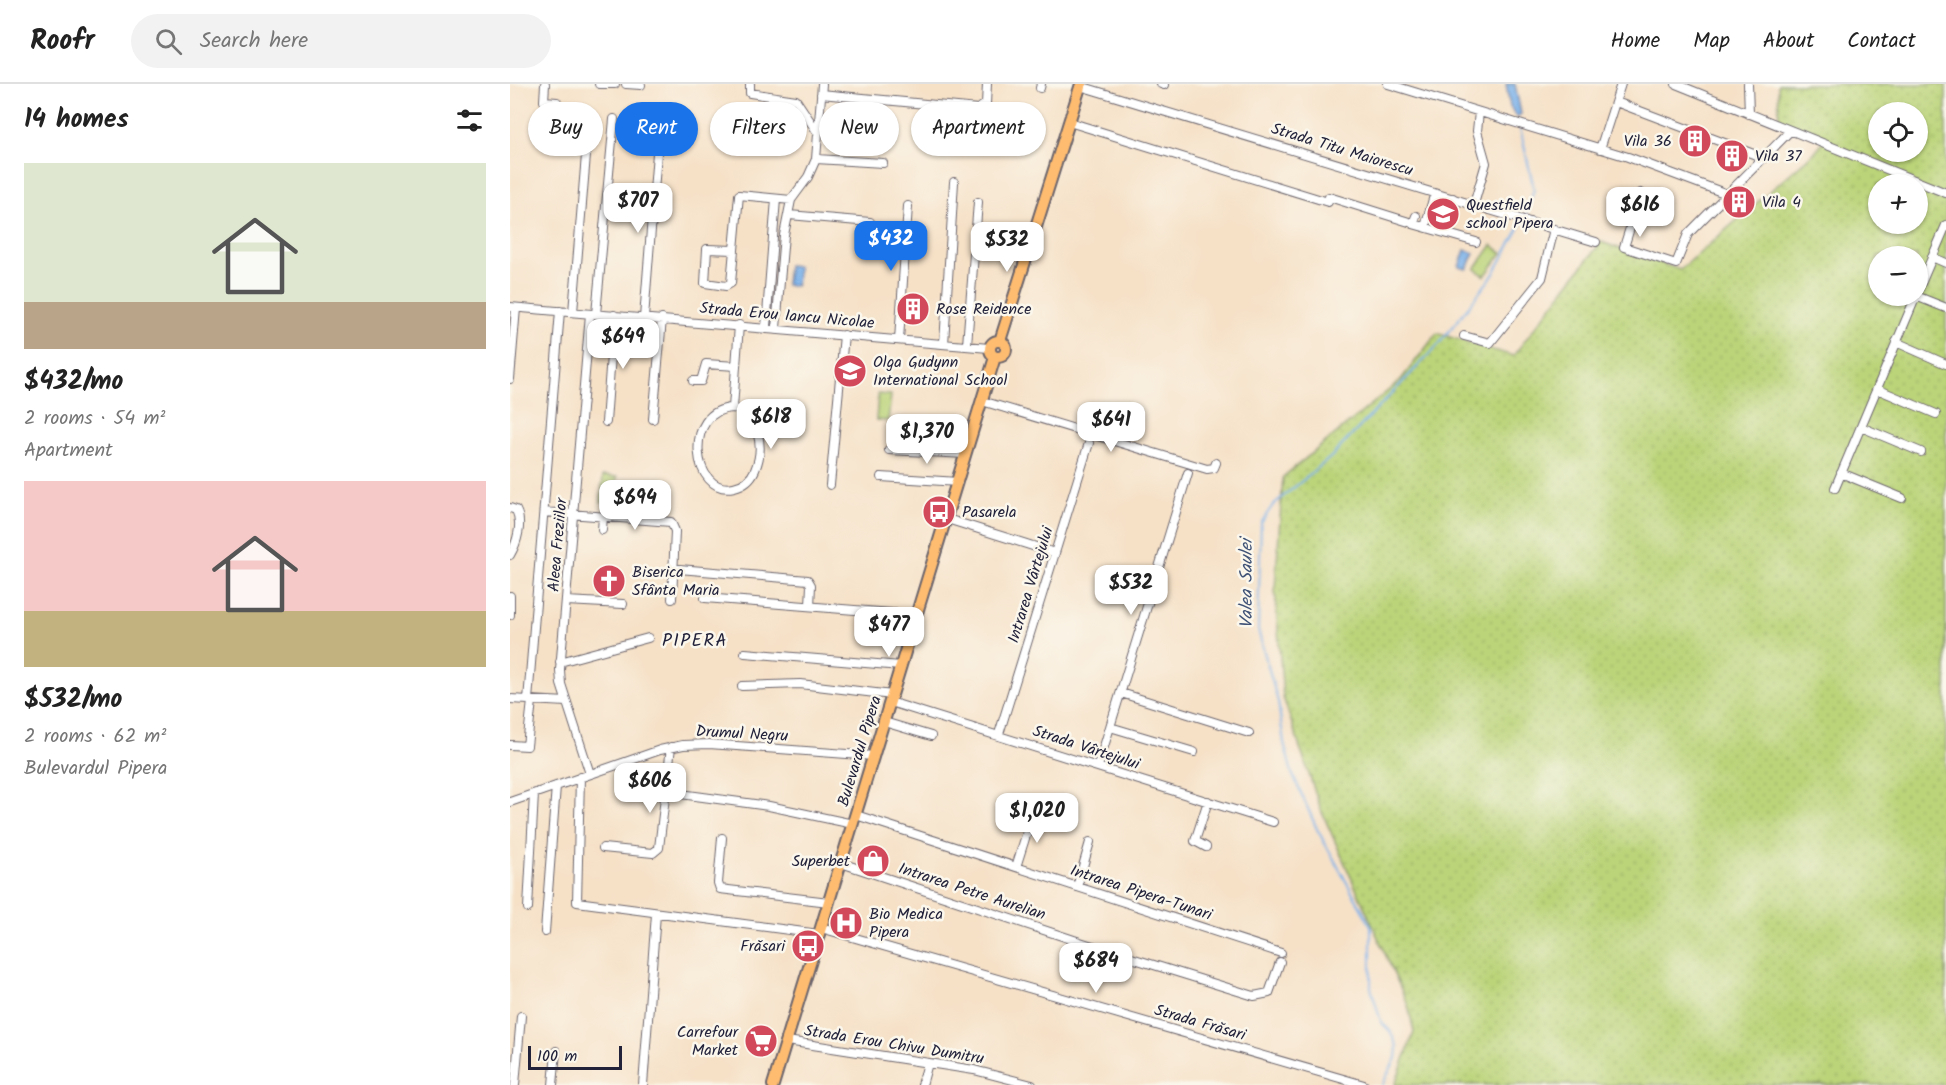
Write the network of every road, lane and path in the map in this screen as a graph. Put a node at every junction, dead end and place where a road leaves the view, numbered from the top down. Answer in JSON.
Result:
{"nodes":[{"id":1,"x":545,"y":84,"type":"edge"},
{"id":2,"x":598,"y":84,"type":"edge"},
{"id":3,"x":615,"y":84,"type":"edge"},
{"id":4,"x":626,"y":84,"type":"edge"},
{"id":5,"x":750,"y":84,"type":"edge"},
{"id":6,"x":822,"y":84,"type":"edge"},
{"id":7,"x":987,"y":84,"type":"edge"},
{"id":8,"x":1388,"y":84,"type":"edge"},
{"id":9,"x":1621,"y":84,"type":"edge"},
{"id":10,"x":1676,"y":84,"type":"edge"},
{"id":11,"x":1748,"y":84,"type":"edge"},
{"id":12,"x":641,"y":85,"type":"edge"},
{"id":13,"x":1080,"y":85,"type":"edge"},
{"id":14,"x":821,"y":94,"type":"junction"},
{"id":15,"x":557,"y":102,"type":"dead end"},
{"id":16,"x":1616,"y":102,"type":"junction"},
{"id":17,"x":1479,"y":112,"type":"junction"},
{"id":18,"x":1749,"y":114,"type":"junction"},
{"id":19,"x":614,"y":119,"type":"dead end"},
{"id":20,"x":1069,"y":122,"type":"junction"},
{"id":21,"x":1790,"y":130,"type":"junction"},
{"id":22,"x":818,"y":133,"type":"junction"},
{"id":23,"x":1600,"y":149,"type":"junction"},
{"id":24,"x":586,"y":156,"type":"edge"},
{"id":25,"x":657,"y":156,"type":"edge"},
{"id":26,"x":1764,"y":158,"type":"junction"},
{"id":27,"x":816,"y":159,"type":"junction"},
{"id":28,"x":883,"y":164,"type":"dead end"},
{"id":29,"x":954,"y":182,"type":"dead end"},
{"id":30,"x":1641,"y":193,"type":"dead end"},
{"id":31,"x":1946,"y":193,"type":"edge"},
{"id":32,"x":1727,"y":194,"type":"junction"},
{"id":33,"x":1453,"y":198,"type":"junction"},
{"id":34,"x":777,"y":199,"type":"junction"},
{"id":35,"x":791,"y":200,"type":"junction"},
{"id":36,"x":978,"y":202,"type":"dead end"},
{"id":37,"x":1474,"y":204,"type":"junction"},
{"id":38,"x":908,"y":206,"type":"dead end"},
{"id":39,"x":789,"y":215,"type":"junction"},
{"id":40,"x":870,"y":222,"type":"dead end"},
{"id":41,"x":1946,"y":225,"type":"edge"},
{"id":42,"x":1425,"y":227,"type":"junction"},
{"id":43,"x":1554,"y":229,"type":"junction"},
{"id":44,"x":1476,"y":242,"type":"dead end"},
{"id":45,"x":1596,"y":242,"type":"dead end"},
{"id":46,"x":734,"y":250,"type":"junction"},
{"id":47,"x":1932,"y":257,"type":"junction"},
{"id":48,"x":1946,"y":263,"type":"edge"},
{"id":49,"x":1928,"y":266,"type":"edge"},
{"id":50,"x":1928,"y":300,"type":"edge"},
{"id":51,"x":1911,"y":306,"type":"edge"},
{"id":52,"x":513,"y":308,"type":"edge"},
{"id":53,"x":1946,"y":308,"type":"edge"},
{"id":54,"x":560,"y":311,"type":"junction"},
{"id":55,"x":573,"y":312,"type":"junction"},
{"id":56,"x":593,"y":314,"type":"junction"},
{"id":57,"x":614,"y":315,"type":"junction"},
{"id":58,"x":644,"y":318,"type":"junction"},
{"id":59,"x":662,"y":319,"type":"junction"},
{"id":60,"x":739,"y":325,"type":"junction"},
{"id":61,"x":766,"y":327,"type":"junction"},
{"id":62,"x":776,"y":328,"type":"junction"},
{"id":63,"x":844,"y":335,"type":"junction"},
{"id":64,"x":1464,"y":336,"type":"dead end"},
{"id":65,"x":899,"y":340,"type":"junction"},
{"id":66,"x":1896,"y":342,"type":"junction"},
{"id":67,"x":944,"y":344,"type":"junction"},
{"id":68,"x":967,"y":345,"type":"junction"},
{"id":69,"x":992,"y":352,"type":"junction"},
{"id":70,"x":1946,"y":364,"type":"edge"},
{"id":71,"x":736,"y":366,"type":"junction"},
{"id":72,"x":510,"y":379,"type":"edge"},
{"id":73,"x":693,"y":381,"type":"dead end"},
{"id":74,"x":1877,"y":389,"type":"junction"},
{"id":75,"x":982,"y":401,"type":"junction"},
{"id":76,"x":733,"y":408,"type":"junction"},
{"id":77,"x":1936,"y":414,"type":"dead end"},
{"id":78,"x":653,"y":419,"type":"dead end"},
{"id":79,"x":606,"y":422,"type":"dead end"},
{"id":80,"x":1861,"y":427,"type":"junction"},
{"id":81,"x":1089,"y":443,"type":"dead end"},
{"id":82,"x":889,"y":450,"type":"dead end"},
{"id":83,"x":1921,"y":452,"type":"dead end"},
{"id":84,"x":966,"y":454,"type":"junction"},
{"id":85,"x":1216,"y":463,"type":"dead end"},
{"id":86,"x":1188,"y":473,"type":"dead end"},
{"id":87,"x":1841,"y":473,"type":"junction"},
{"id":88,"x":881,"y":477,"type":"dead end"},
{"id":89,"x":958,"y":482,"type":"junction"},
{"id":90,"x":830,"y":486,"type":"dead end"},
{"id":91,"x":1835,"y":488,"type":"dead end"},
{"id":92,"x":1902,"y":498,"type":"dead end"},
{"id":93,"x":510,"y":508,"type":"edge"},
{"id":94,"x":544,"y":512,"type":"junction"},
{"id":95,"x":574,"y":514,"type":"junction"},
{"id":96,"x":603,"y":516,"type":"junction"},
{"id":97,"x":946,"y":519,"type":"junction"},
{"id":98,"x":602,"y":530,"type":"dead end"},
{"id":99,"x":1055,"y":553,"type":"junction"},
{"id":100,"x":510,"y":555,"type":"edge"},
{"id":101,"x":679,"y":569,"type":"dead end"},
{"id":102,"x":510,"y":596,"type":"edge"},
{"id":103,"x":705,"y":598,"type":"dead end"},
{"id":104,"x":672,"y":599,"type":"dead end"},
{"id":105,"x":566,"y":601,"type":"junction"},
{"id":106,"x":623,"y":604,"type":"dead end"},
{"id":107,"x":810,"y":606,"type":"junction"},
{"id":108,"x":510,"y":615,"type":"edge"},
{"id":109,"x":917,"y":615,"type":"junction"},
{"id":110,"x":648,"y":638,"type":"dead end"},
{"id":111,"x":746,"y":654,"type":"dead end"},
{"id":112,"x":560,"y":662,"type":"junction"},
{"id":113,"x":901,"y":666,"type":"junction"},
{"id":114,"x":742,"y":686,"type":"dead end"},
{"id":115,"x":1121,"y":693,"type":"junction"},
{"id":116,"x":510,"y":699,"type":"edge"},
{"id":117,"x":891,"y":699,"type":"junction"},
{"id":118,"x":530,"y":700,"type":"junction"},
{"id":119,"x":567,"y":702,"type":"junction"},
{"id":120,"x":884,"y":722,"type":"junction"},
{"id":121,"x":1110,"y":727,"type":"junction"},
{"id":122,"x":1249,"y":733,"type":"dead end"},
{"id":123,"x":999,"y":734,"type":"junction"},
{"id":124,"x":931,"y":736,"type":"dead end"},
{"id":125,"x":510,"y":745,"type":"edge"},
{"id":126,"x":671,"y":747,"type":"junction"},
{"id":127,"x":1194,"y":752,"type":"dead end"},
{"id":128,"x":874,"y":756,"type":"junction"},
{"id":129,"x":1098,"y":766,"type":"junction"},
{"id":130,"x":590,"y":774,"type":"junction"},
{"id":131,"x":580,"y":777,"type":"junction"},
{"id":132,"x":555,"y":786,"type":"junction"},
{"id":133,"x":666,"y":792,"type":"junction"},
{"id":134,"x":534,"y":794,"type":"junction"},
{"id":135,"x":1208,"y":801,"type":"junction"},
{"id":136,"x":510,"y":802,"type":"edge"},
{"id":137,"x":1033,"y":813,"type":"dead end"},
{"id":138,"x":854,"y":819,"type":"junction"},
{"id":139,"x":1272,"y":822,"type":"dead end"},
{"id":140,"x":722,"y":838,"type":"dead end"},
{"id":141,"x":1090,"y":842,"type":"dead end"},
{"id":142,"x":1206,"y":847,"type":"dead end"},
{"id":143,"x":603,"y":848,"type":"dead end"},
{"id":144,"x":841,"y":862,"type":"junction"},
{"id":145,"x":1016,"y":867,"type":"junction"},
{"id":146,"x":1077,"y":886,"type":"junction"},
{"id":147,"x":829,"y":902,"type":"junction"},
{"id":148,"x":528,"y":908,"type":"dead end"},
{"id":149,"x":656,"y":914,"type":"junction"},
{"id":150,"x":820,"y":931,"type":"junction"},
{"id":151,"x":545,"y":932,"type":"dead end"},
{"id":152,"x":1280,"y":957,"type":"joint"},
{"id":153,"x":521,"y":1016,"type":"dead end"},
{"id":154,"x":787,"y":1041,"type":"junction"},
{"id":155,"x":556,"y":1051,"type":"dead end"},
{"id":156,"x":928,"y":1063,"type":"junction"},
{"id":157,"x":995,"y":1076,"type":"junction"},
{"id":158,"x":515,"y":1085,"type":"edge"},
{"id":159,"x":553,"y":1085,"type":"edge"},
{"id":160,"x":643,"y":1085,"type":"edge"},
{"id":161,"x":773,"y":1085,"type":"edge"},
{"id":162,"x":922,"y":1085,"type":"edge"},
{"id":163,"x":993,"y":1085,"type":"edge"},
{"id":164,"x":1032,"y":1085,"type":"edge"},
{"id":165,"x":1364,"y":1085,"type":"edge"}],
"edges":[{"from":1,"to":15,"type":"street"},
{"from":2,"to":3,"type":"street"},
{"from":4,"to":12,"type":"street"},
{"from":5,"to":22,"type":"street"},
{"from":6,"to":14,"type":"street"},
{"from":7,"to":14,"type":"street"},
{"from":8,"to":17,"type":"street"},
{"from":9,"to":16,"type":"street"},
{"from":10,"to":18,"type":"street"},
{"from":11,"to":18,"type":"street"},
{"from":13,"to":20,"type":"main road"},
{"from":13,"to":33,"type":"street","name":"Strada Titu Maiorescu"},
{"from":14,"to":22,"type":"street"},
{"from":16,"to":23,"type":"street"},
{"from":16,"to":26,"type":"street"},
{"from":17,"to":23,"type":"street"},
{"from":17,"to":37,"type":"street"},
{"from":18,"to":21,"type":"street"},
{"from":19,"to":56,"type":"street","name":"Aleea Freziilor"},
{"from":20,"to":42,"type":"street"},
{"from":20,"to":69,"type":"main road","name":"Bulevardul Pipera"},
{"from":21,"to":26,"type":"street"},
{"from":21,"to":31,"type":"street"},
{"from":22,"to":27,"type":"street"},
{"from":23,"to":32,"type":"street"},
{"from":24,"to":55,"type":"street"},
{"from":25,"to":58,"type":"street"},
{"from":26,"to":32,"type":"street"},
{"from":27,"to":28,"type":"street"},
{"from":27,"to":35,"type":"street"},
{"from":29,"to":67,"type":"street"},
{"from":30,"to":32,"type":"street"},
{"from":33,"to":37,"type":"street","name":"Strada Titu Maiorescu"},
{"from":33,"to":42,"type":"street"},
{"from":34,"to":35,"type":"street"},
{"from":34,"to":46,"type":"street"},
{"from":34,"to":61,"type":"street"},
{"from":35,"to":39,"type":"street"},
{"from":36,"to":68,"type":"street"},
{"from":37,"to":43,"type":"street","name":"Strada Titu Maiorescu"},
{"from":38,"to":65,"type":"street"},
{"from":39,"to":40,"type":"street"},
{"from":39,"to":62,"type":"street"},
{"from":41,"to":47,"type":"street"},
{"from":42,"to":44,"type":"street"},
{"from":43,"to":45,"type":"street","name":"Strada Titu Maiorescu"},
{"from":43,"to":64,"type":"street"},
{"from":46,"to":46,"type":"street"},
{"from":47,"to":48,"type":"street"},
{"from":47,"to":49,"type":"street"},
{"from":50,"to":53,"type":"street"},
{"from":51,"to":66,"type":"street"},
{"from":52,"to":54,"type":"street","name":"Strada Erou Iancu Nicolae"},
{"from":52,"to":72,"type":"street"},
{"from":54,"to":55,"type":"street","name":"Strada Erou Iancu Nicolae"},
{"from":54,"to":94,"type":"street"},
{"from":55,"to":56,"type":"street","name":"Strada Erou Iancu Nicolae"},
{"from":56,"to":57,"type":"street","name":"Strada Erou Iancu Nicolae"},
{"from":56,"to":95,"type":"street","name":"Aleea Freziilor"},
{"from":57,"to":58,"type":"street","name":"Strada Erou Iancu Nicolae"},
{"from":57,"to":79,"type":"street"},
{"from":58,"to":59,"type":"street","name":"Strada Erou Iancu Nicolae"},
{"from":59,"to":60,"type":"street","name":"Strada Erou Iancu Nicolae"},
{"from":59,"to":78,"type":"street"},
{"from":60,"to":61,"type":"street","name":"Strada Erou Iancu Nicolae"},
{"from":60,"to":71,"type":"street"},
{"from":61,"to":62,"type":"street","name":"Strada Erou Iancu Nicolae"},
{"from":62,"to":63,"type":"street","name":"Strada Erou Iancu Nicolae"},
{"from":63,"to":65,"type":"street","name":"Strada Erou Iancu Nicolae"},
{"from":63,"to":90,"type":"street"},
{"from":65,"to":67,"type":"street","name":"Strada Erou Iancu Nicolae"},
{"from":66,"to":70,"type":"street"},
{"from":66,"to":74,"type":"street"},
{"from":67,"to":68,"type":"street","name":"Strada Erou Iancu Nicolae"},
{"from":68,"to":69,"type":"street","name":"Strada Erou Iancu Nicolae"},
{"from":69,"to":75,"type":"main road","name":"Bulevardul Pipera"},
{"from":71,"to":73,"type":"street"},
{"from":71,"to":76,"type":"street"},
{"from":74,"to":77,"type":"street"},
{"from":74,"to":80,"type":"street"},
{"from":75,"to":84,"type":"main road","name":"Bulevardul Pipera"},
{"from":75,"to":85,"type":"street"},
{"from":76,"to":76,"type":"street"},
{"from":80,"to":83,"type":"street"},
{"from":80,"to":87,"type":"street"},
{"from":81,"to":99,"type":"street","name":"Intrarea Vârtejului"},
{"from":82,"to":84,"type":"street"},
{"from":84,"to":89,"type":"main road","name":"Bulevardul Pipera"},
{"from":86,"to":115,"type":"street"},
{"from":87,"to":91,"type":"street"},
{"from":87,"to":92,"type":"street"},
{"from":88,"to":89,"type":"street"},
{"from":89,"to":97,"type":"main road","name":"Bulevardul Pipera"},
{"from":93,"to":100,"type":"street"},
{"from":94,"to":95,"type":"street"},
{"from":94,"to":118,"type":"street"},
{"from":95,"to":96,"type":"street"},
{"from":95,"to":105,"type":"street","name":"Aleea Freziilor"},
{"from":96,"to":98,"type":"street"},
{"from":96,"to":104,"type":"street"},
{"from":97,"to":99,"type":"street"},
{"from":97,"to":109,"type":"main road","name":"Bulevardul Pipera"},
{"from":99,"to":123,"type":"street","name":"Intrarea Vârtejului"},
{"from":101,"to":107,"type":"street"},
{"from":102,"to":108,"type":"street"},
{"from":103,"to":107,"type":"street"},
{"from":105,"to":106,"type":"street"},
{"from":105,"to":112,"type":"street","name":"Aleea Freziilor"},
{"from":107,"to":109,"type":"street"},
{"from":109,"to":113,"type":"main road","name":"Bulevardul Pipera"},
{"from":110,"to":112,"type":"street"},
{"from":111,"to":113,"type":"street"},
{"from":112,"to":119,"type":"street","name":"Aleea Freziilor"},
{"from":113,"to":117,"type":"main road","name":"Bulevardul Pipera"},
{"from":114,"to":117,"type":"street","name":"Strada Vârtejului"},
{"from":115,"to":121,"type":"street"},
{"from":115,"to":122,"type":"street"},
{"from":116,"to":118,"type":"street"},
{"from":117,"to":120,"type":"main road","name":"Bulevardul Pipera"},
{"from":117,"to":123,"type":"street","name":"Strada Vârtejului"},
{"from":118,"to":119,"type":"street"},
{"from":118,"to":125,"type":"street"},
{"from":119,"to":130,"type":"street","name":"Aleea Freziilor"},
{"from":120,"to":124,"type":"street"},
{"from":120,"to":128,"type":"main road","name":"Bulevardul Pipera"},
{"from":121,"to":127,"type":"street"},
{"from":121,"to":129,"type":"street"},
{"from":123,"to":129,"type":"street","name":"Strada Vârtejului"},
{"from":126,"to":128,"type":"street","name":"Drumul Negru"},
{"from":126,"to":130,"type":"street","name":"Drumul Negru"},
{"from":126,"to":133,"type":"street"},
{"from":128,"to":138,"type":"main road","name":"Bulevardul Pipera"},
{"from":129,"to":135,"type":"street","name":"Strada Vârtejului"},
{"from":130,"to":131,"type":"street","name":"Drumul Negru"},
{"from":131,"to":132,"type":"street","name":"Drumul Negru"},
{"from":131,"to":149,"type":"street","name":"Strada Frăsari"},
{"from":132,"to":134,"type":"street","name":"Drumul Negru"},
{"from":132,"to":151,"type":"street"},
{"from":133,"to":138,"type":"street","name":"Intrarea Pipera-Tunari"},
{"from":133,"to":143,"type":"street"},
{"from":134,"to":136,"type":"street","name":"Drumul Negru"},
{"from":134,"to":148,"type":"street"},
{"from":135,"to":139,"type":"street","name":"Strada Vârtejului"},
{"from":135,"to":142,"type":"street"},
{"from":137,"to":145,"type":"street"},
{"from":138,"to":144,"type":"main road","name":"Bulevardul Pipera"},
{"from":138,"to":145,"type":"street","name":"Intrarea Pipera-Tunari"},
{"from":140,"to":147,"type":"street"},
{"from":141,"to":146,"type":"street"},
{"from":144,"to":147,"type":"main road","name":"Bulevardul Pipera"},
{"from":144,"to":152,"type":"street","name":"Intrarea Petre Aurelian"},
{"from":145,"to":146,"type":"street","name":"Intrarea Pipera-Tunari"},
{"from":146,"to":152,"type":"street","name":"Intrarea Pipera-Tunari"},
{"from":147,"to":150,"type":"main road","name":"Bulevardul Pipera"},
{"from":149,"to":150,"type":"street","name":"Strada Frăsari"},
{"from":149,"to":160,"type":"street"},
{"from":150,"to":154,"type":"main road","name":"Bulevardul Pipera"},
{"from":150,"to":165,"type":"street","name":"Strada Frăsari"},
{"from":153,"to":158,"type":"street"},
{"from":154,"to":156,"type":"street","name":"Strada Erou Chivu Dumitru"},
{"from":154,"to":161,"type":"main road","name":"Bulevardul Pipera"},
{"from":155,"to":159,"type":"street"},
{"from":156,"to":157,"type":"street","name":"Strada Erou Chivu Dumitru"},
{"from":156,"to":162,"type":"street"},
{"from":157,"to":163,"type":"street"},
{"from":157,"to":164,"type":"street","name":"Strada Erou Chivu Dumitru"}]}
